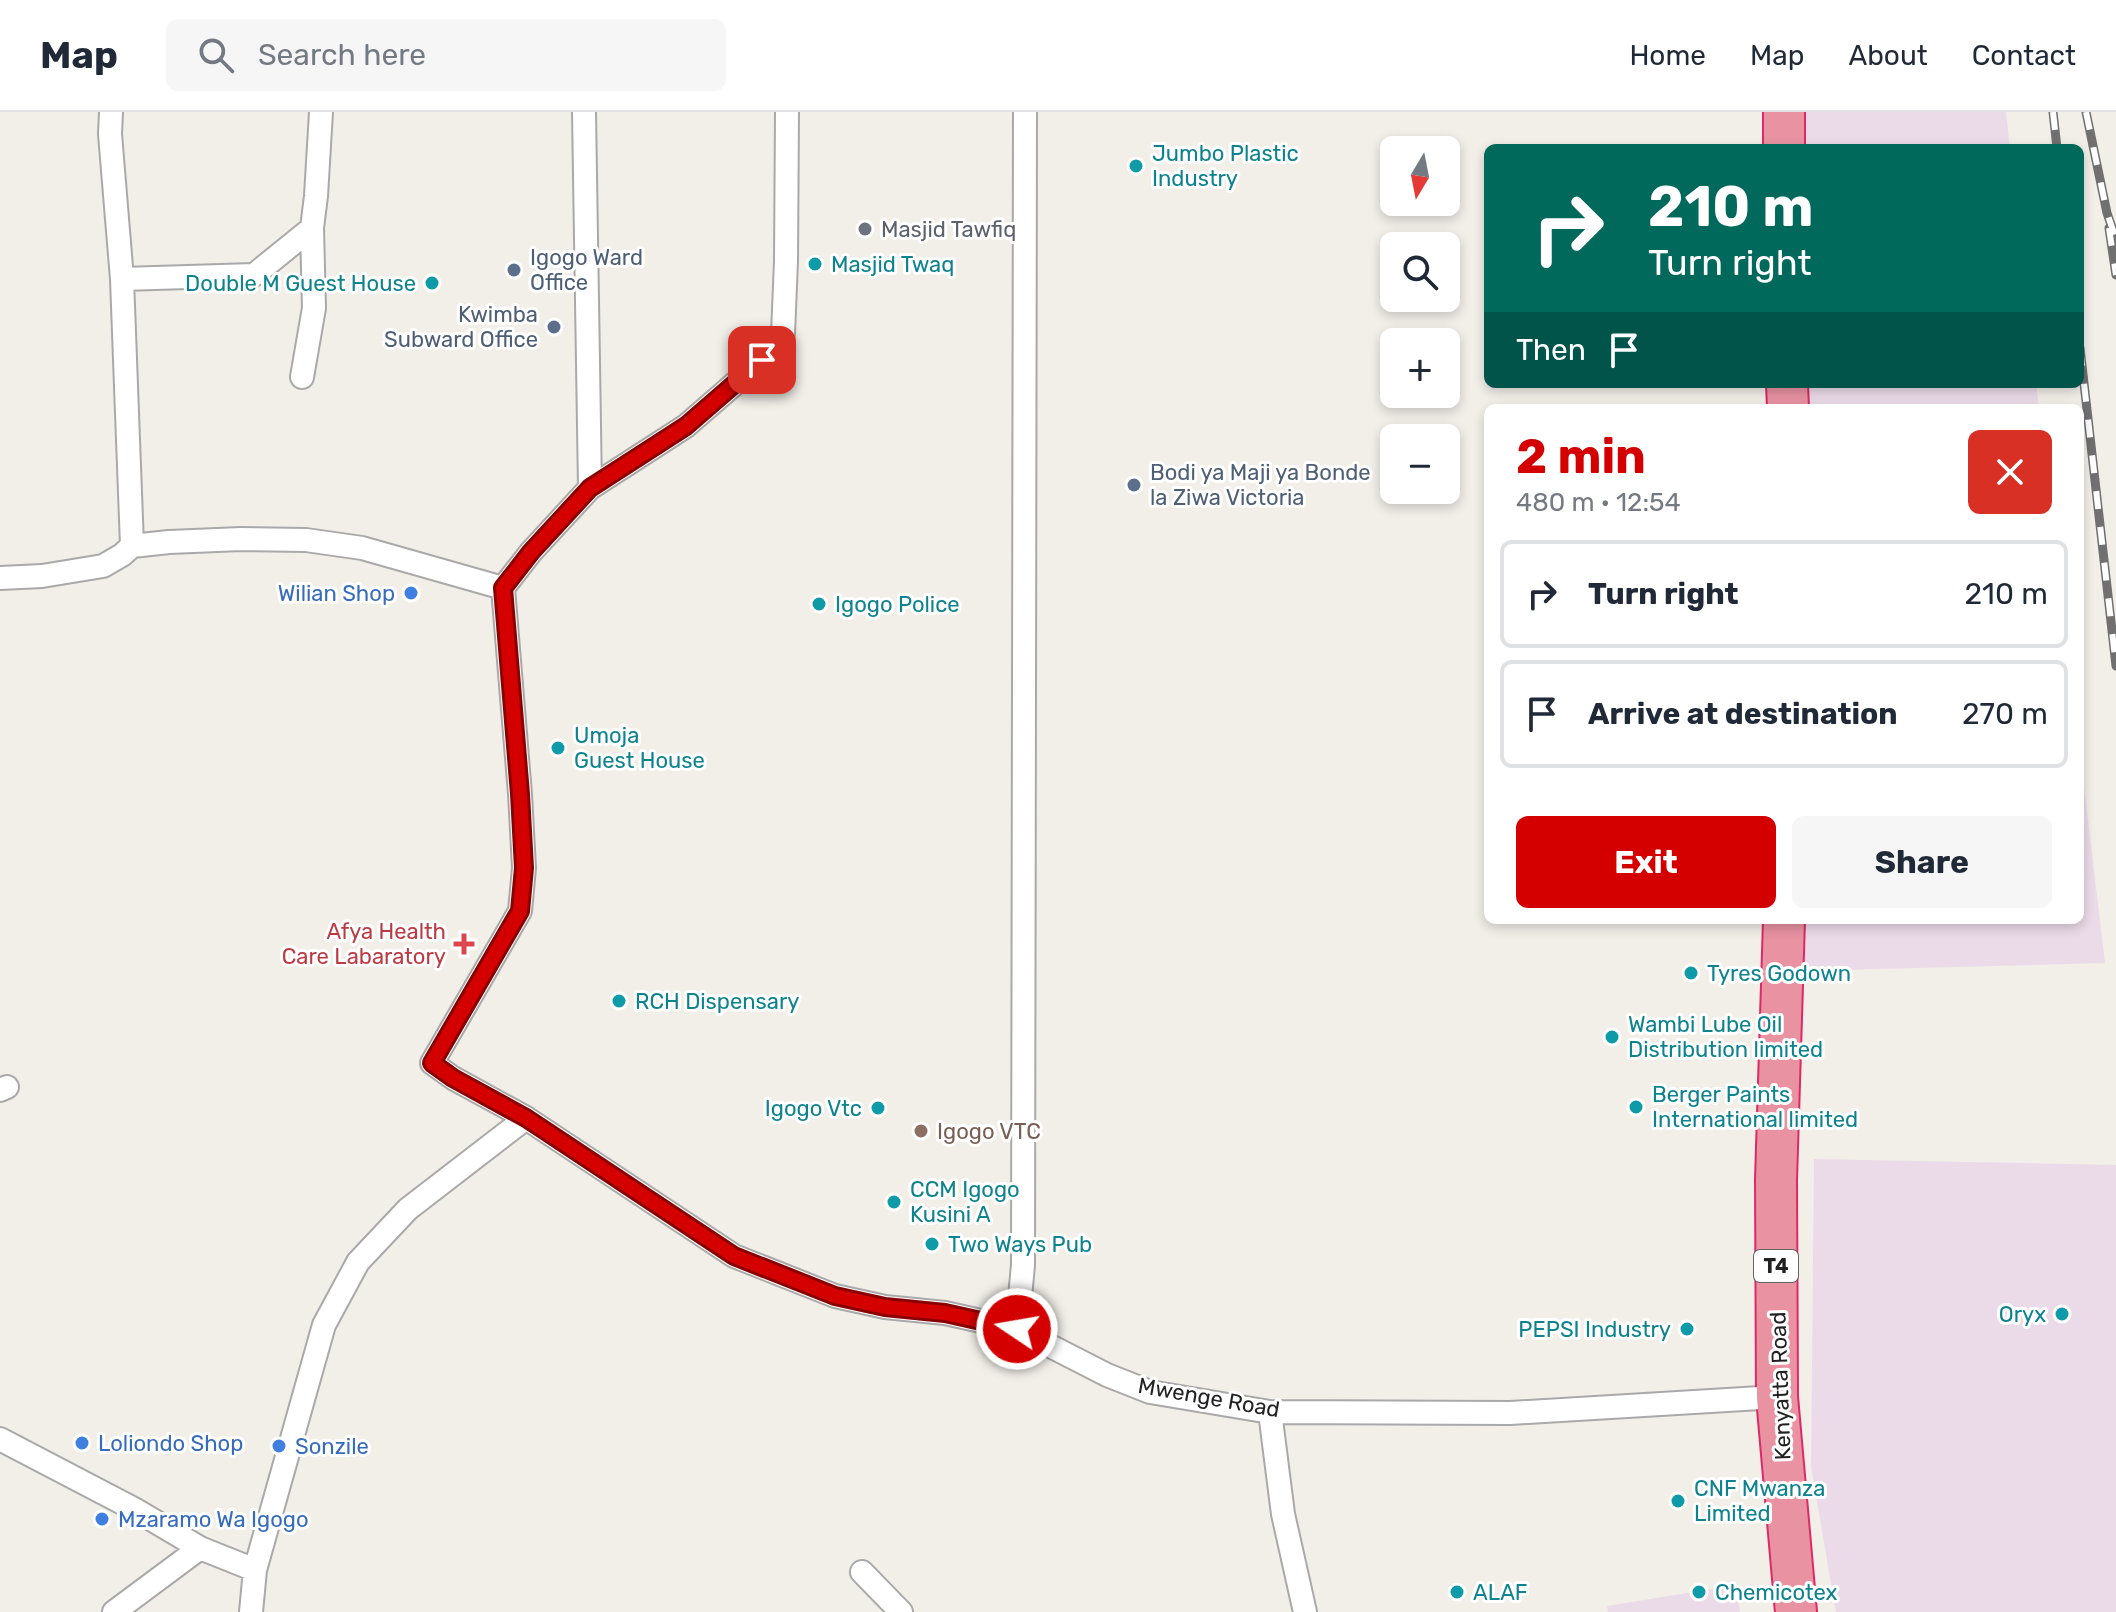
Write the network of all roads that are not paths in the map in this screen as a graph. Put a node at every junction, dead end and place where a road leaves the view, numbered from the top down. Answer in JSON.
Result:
{"nodes":[{"id":1,"x":111,"y":112,"type":"edge"},
{"id":2,"x":321,"y":112,"type":"edge"},
{"id":3,"x":584,"y":112,"type":"edge"},
{"id":4,"x":787,"y":112,"type":"edge"},
{"id":5,"x":1025,"y":112,"type":"edge"},
{"id":6,"x":1784,"y":112,"type":"edge"},
{"id":7,"x":1784,"y":144,"type":"edge"},
{"id":8,"x":312,"y":228,"type":"junction"},
{"id":9,"x":122,"y":279,"type":"junction"},
{"id":10,"x":302,"y":377,"type":"dead end"},
{"id":11,"x":590,"y":488,"type":"junction"},
{"id":12,"x":132,"y":546,"type":"junction"},
{"id":13,"x":0,"y":578,"type":"edge"},
{"id":14,"x":503,"y":588,"type":"junction"},
{"id":15,"x":1784,"y":924,"type":"edge"},
{"id":16,"x":526,"y":1118,"type":"junction"},
{"id":17,"x":1017,"y":1329,"type":"junction"},
{"id":18,"x":1777,"y":1397,"type":"junction"},
{"id":19,"x":1270,"y":1412,"type":"junction"},
{"id":20,"x":0,"y":1439,"type":"edge"},
{"id":21,"x":200,"y":1548,"type":"junction"},
{"id":22,"x":255,"y":1570,"type":"junction"},
{"id":23,"x":862,"y":1572,"type":"dead end"},
{"id":24,"x":114,"y":1612,"type":"edge"},
{"id":25,"x":251,"y":1612,"type":"edge"},
{"id":26,"x":901,"y":1612,"type":"edge"},
{"id":27,"x":1305,"y":1612,"type":"edge"},
{"id":28,"x":1796,"y":1612,"type":"edge"}],
"edges":[{"from":1,"to":9,"type":"street"},
{"from":2,"to":8,"type":"street"},
{"from":3,"to":11,"type":"street"},
{"from":4,"to":11,"type":"street"},
{"from":5,"to":17,"type":"street"},
{"from":6,"to":7,"type":"highway"},
{"from":8,"to":9,"type":"street"},
{"from":8,"to":10,"type":"street"},
{"from":9,"to":12,"type":"street"},
{"from":11,"to":14,"type":"street"},
{"from":12,"to":13,"type":"street"},
{"from":12,"to":14,"type":"street"},
{"from":14,"to":16,"type":"street","name":"Mwenge Road"},
{"from":15,"to":18,"type":"highway","name":"Kenyatta Road","number":"T4"},
{"from":16,"to":17,"type":"street","name":"Mwenge Road"},
{"from":16,"to":22,"type":"street"},
{"from":17,"to":19,"type":"street","name":"Mwenge Road"},
{"from":18,"to":19,"type":"street","name":"Mwenge Road"},
{"from":18,"to":28,"type":"highway","name":"Kenyatta Road","number":"T4"},
{"from":19,"to":27,"type":"street"},
{"from":20,"to":21,"type":"street"},
{"from":21,"to":22,"type":"street"},
{"from":21,"to":24,"type":"street"},
{"from":22,"to":25,"type":"street"},
{"from":23,"to":26,"type":"street"}]}
